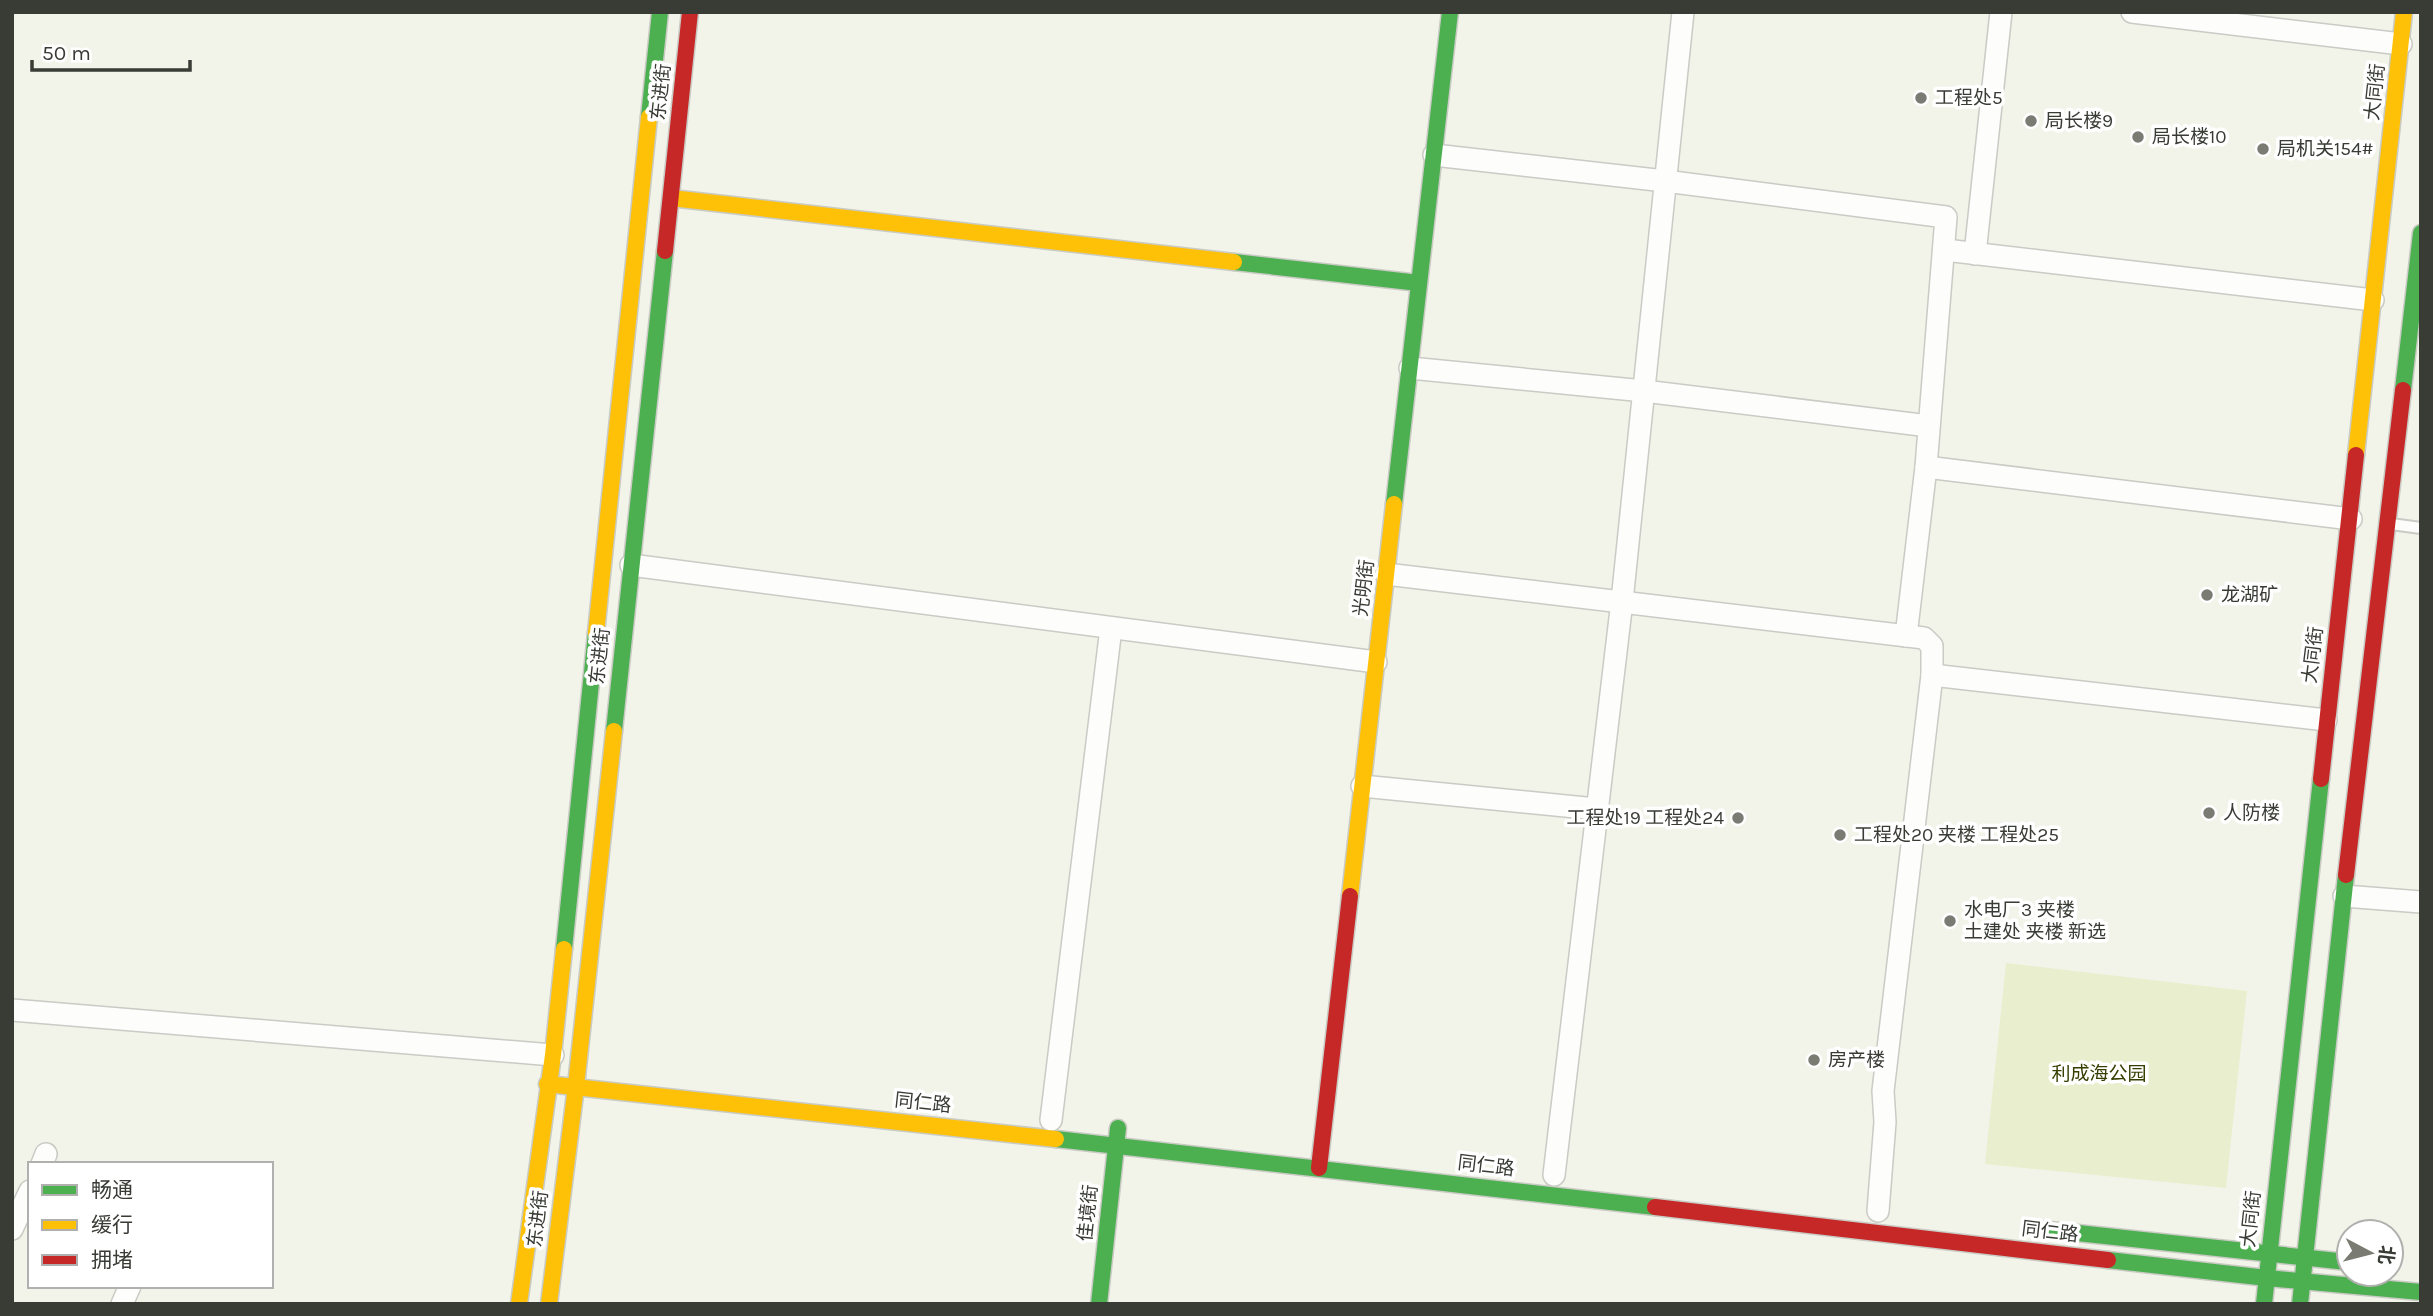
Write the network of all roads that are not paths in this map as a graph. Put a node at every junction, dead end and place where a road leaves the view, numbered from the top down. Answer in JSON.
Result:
{"nodes":[{"id":1,"x":660,"y":12,"type":"edge"},
{"id":2,"x":690,"y":12,"type":"edge"},
{"id":3,"x":1450,"y":12,"type":"edge"},
{"id":4,"x":1683,"y":12,"type":"edge"},
{"id":5,"x":2001,"y":12,"type":"edge"},
{"id":6,"x":2132,"y":12,"type":"edge"},
{"id":7,"x":2404,"y":12,"type":"edge"},
{"id":8,"x":2401,"y":44,"type":"junction"},
{"id":9,"x":1434,"y":155,"type":"junction"},
{"id":10,"x":1665,"y":181,"type":"junction"},
{"id":11,"x":671,"y":198,"type":"junction"},
{"id":12,"x":2421,"y":233,"type":"edge"},
{"id":13,"x":1945,"y":250,"type":"junction"},
{"id":14,"x":1975,"y":254,"type":"junction"},
{"id":15,"x":1419,"y":282,"type":"junction"},
{"id":16,"x":2373,"y":300,"type":"junction"},
{"id":17,"x":1410,"y":368,"type":"junction"},
{"id":18,"x":1644,"y":391,"type":"junction"},
{"id":19,"x":1929,"y":426,"type":"junction"},
{"id":20,"x":1926,"y":467,"type":"junction"},
{"id":21,"x":2351,"y":519,"type":"junction"},
{"id":22,"x":2388,"y":523,"type":"junction"},
{"id":23,"x":2421,"y":528,"type":"edge"},
{"id":24,"x":631,"y":565,"type":"junction"},
{"id":25,"x":1387,"y":574,"type":"junction"},
{"id":26,"x":1622,"y":601,"type":"junction"},
{"id":27,"x":1111,"y":628,"type":"junction"},
{"id":28,"x":1906,"y":636,"type":"junction"},
{"id":29,"x":1376,"y":662,"type":"junction"},
{"id":30,"x":1931,"y":675,"type":"junction"},
{"id":31,"x":2326,"y":720,"type":"junction"},
{"id":32,"x":1362,"y":786,"type":"junction"},
{"id":33,"x":1596,"y":809,"type":"junction"},
{"id":34,"x":2344,"y":896,"type":"junction"},
{"id":35,"x":2421,"y":902,"type":"edge"},
{"id":36,"x":12,"y":1010,"type":"edge"},
{"id":37,"x":551,"y":1062,"type":"junction"},
{"id":38,"x":584,"y":1069,"type":"junction"},
{"id":39,"x":547,"y":1084,"type":"junction"},
{"id":40,"x":576,"y":1086,"type":"junction"},
{"id":41,"x":1051,"y":1120,"type":"dead end"},
{"id":42,"x":1118,"y":1128,"type":"dead end"},
{"id":43,"x":1116,"y":1146,"type":"junction"},
{"id":44,"x":1318,"y":1168,"type":"junction"},
{"id":45,"x":1554,"y":1175,"type":"dead end"},
{"id":46,"x":28,"y":1195,"type":"edge"},
{"id":47,"x":1878,"y":1211,"type":"dead end"},
{"id":48,"x":2013,"y":1226,"type":"dead end"},
{"id":49,"x":12,"y":1229,"type":"edge"},
{"id":50,"x":2269,"y":1254,"type":"junction"},
{"id":51,"x":2304,"y":1257,"type":"junction"},
{"id":52,"x":2335,"y":1260,"type":"edge"},
{"id":53,"x":2267,"y":1279,"type":"junction"},
{"id":54,"x":2302,"y":1281,"type":"junction"},
{"id":55,"x":129,"y":1288,"type":"edge"},
{"id":56,"x":2421,"y":1292,"type":"edge"},
{"id":57,"x":122,"y":1304,"type":"edge"},
{"id":58,"x":519,"y":1304,"type":"edge"},
{"id":59,"x":549,"y":1304,"type":"edge"},
{"id":60,"x":1099,"y":1304,"type":"edge"},
{"id":61,"x":2264,"y":1304,"type":"edge"},
{"id":62,"x":2300,"y":1304,"type":"edge"}],
"edges":[{"from":1,"to":37,"type":"main road","name":"东进街"},
{"from":2,"to":11,"type":"main road","name":"东进街"},
{"from":3,"to":9,"type":"main road","name":"光明街"},
{"from":4,"to":10,"type":"street"},
{"from":5,"to":14,"type":"street"},
{"from":6,"to":8,"type":"street"},
{"from":7,"to":8,"type":"main road","name":"大同街"},
{"from":8,"to":16,"type":"main road","name":"大同街"},
{"from":9,"to":10,"type":"street"},
{"from":9,"to":15,"type":"main road","name":"光明街"},
{"from":10,"to":13,"type":"street"},
{"from":10,"to":18,"type":"street"},
{"from":11,"to":15,"type":"main road"},
{"from":11,"to":24,"type":"main road","name":"东进街"},
{"from":12,"to":22,"type":"main road"},
{"from":13,"to":14,"type":"street"},
{"from":13,"to":19,"type":"street"},
{"from":14,"to":16,"type":"street"},
{"from":15,"to":17,"type":"main road","name":"光明街"},
{"from":16,"to":21,"type":"main road","name":"大同街"},
{"from":17,"to":18,"type":"street"},
{"from":17,"to":25,"type":"main road","name":"光明街"},
{"from":18,"to":19,"type":"street"},
{"from":18,"to":26,"type":"street"},
{"from":19,"to":20,"type":"street"},
{"from":20,"to":21,"type":"street"},
{"from":20,"to":28,"type":"street"},
{"from":21,"to":31,"type":"main road","name":"大同街"},
{"from":22,"to":23,"type":"lane"},
{"from":22,"to":34,"type":"main road"},
{"from":24,"to":27,"type":"street"},
{"from":24,"to":38,"type":"main road","name":"东进街"},
{"from":25,"to":26,"type":"street"},
{"from":25,"to":29,"type":"main road","name":"光明街"},
{"from":26,"to":28,"type":"street"},
{"from":26,"to":33,"type":"street"},
{"from":27,"to":29,"type":"street"},
{"from":27,"to":41,"type":"street"},
{"from":28,"to":30,"type":"street"},
{"from":29,"to":32,"type":"main road","name":"光明街"},
{"from":30,"to":31,"type":"street"},
{"from":30,"to":47,"type":"street"},
{"from":31,"to":50,"type":"main road","name":"大同街"},
{"from":32,"to":33,"type":"street"},
{"from":32,"to":44,"type":"main road","name":"光明街"},
{"from":33,"to":45,"type":"street"},
{"from":34,"to":35,"type":"street"},
{"from":34,"to":51,"type":"main road"},
{"from":36,"to":37,"type":"street"},
{"from":37,"to":38,"type":"main road"},
{"from":37,"to":39,"type":"main road","name":"东进街"},
{"from":38,"to":40,"type":"main road","name":"东进街"},
{"from":39,"to":40,"type":"main road","name":"同仁路"},
{"from":39,"to":58,"type":"main road","name":"东进街"},
{"from":40,"to":43,"type":"main road","name":"同仁路"},
{"from":40,"to":59,"type":"main road","name":"东进街"},
{"from":42,"to":43,"type":"main road","name":"佳境街"},
{"from":43,"to":44,"type":"main road","name":"同仁路"},
{"from":43,"to":60,"type":"main road","name":"佳境街"},
{"from":44,"to":53,"type":"main road","name":"同仁路"},
{"from":46,"to":49,"type":"street"},
{"from":48,"to":50,"type":"main road","name":"同仁路"},
{"from":50,"to":51,"type":"main road","name":"同仁路"},
{"from":50,"to":53,"type":"main road","name":"大同街"},
{"from":51,"to":52,"type":"main road","name":"同仁路"},
{"from":51,"to":54,"type":"main road"},
{"from":53,"to":54,"type":"main road","name":"同仁路"},
{"from":53,"to":61,"type":"main road","name":"大同街"},
{"from":54,"to":56,"type":"main road","name":"同仁路"},
{"from":54,"to":62,"type":"main road"},
{"from":55,"to":57,"type":"street"}]}
